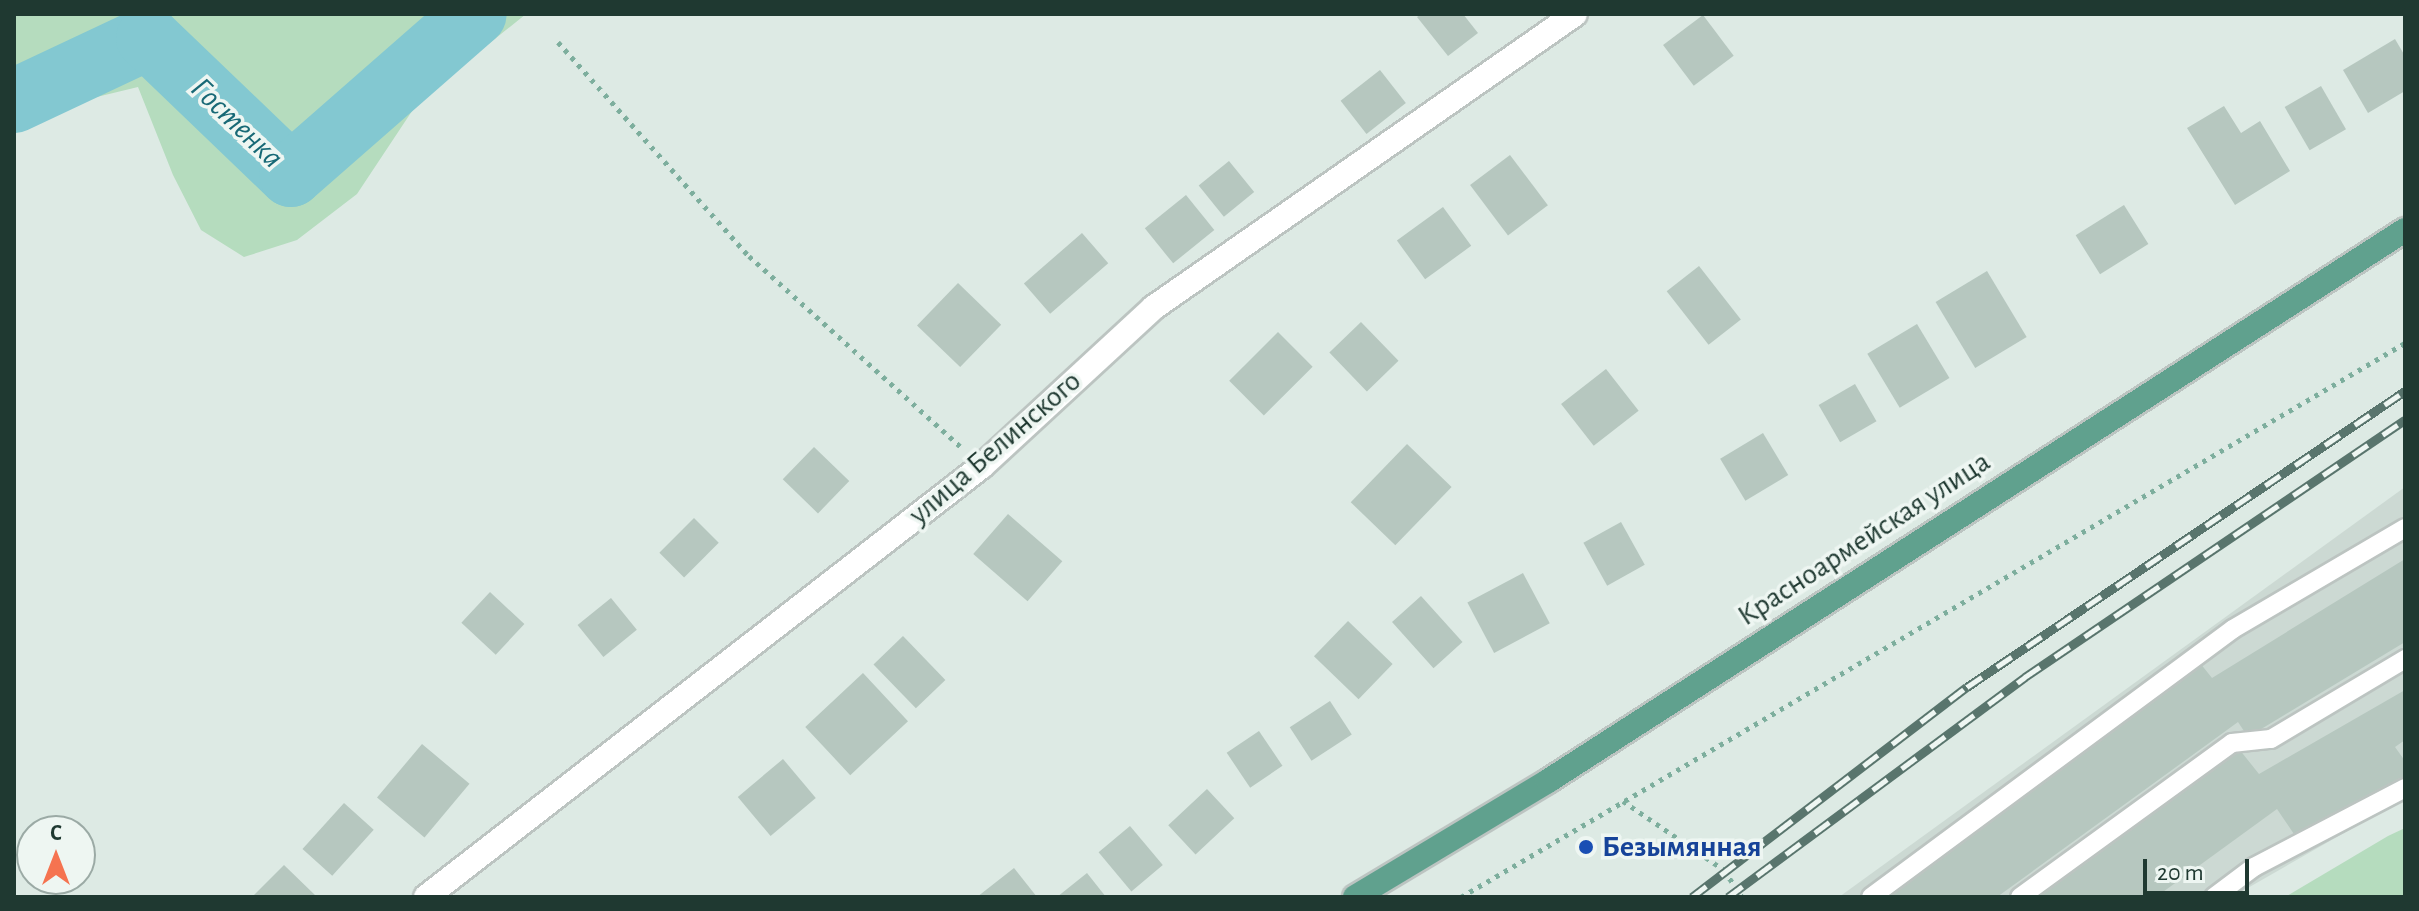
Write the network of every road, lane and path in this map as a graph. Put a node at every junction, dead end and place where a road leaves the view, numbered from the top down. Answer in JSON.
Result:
{"nodes":[{"id":1,"x":1575,"y":14,"type":"edge"},
{"id":2,"x":558,"y":42,"type":"dead end"},
{"id":3,"x":2405,"y":230,"type":"edge"},
{"id":4,"x":2405,"y":343,"type":"edge"},
{"id":5,"x":982,"y":466,"type":"junction"},
{"id":6,"x":2405,"y":528,"type":"edge"},
{"id":7,"x":2405,"y":659,"type":"edge"},
{"id":8,"x":2405,"y":788,"type":"edge"},
{"id":9,"x":1623,"y":801,"type":"junction"},
{"id":10,"x":1367,"y":893,"type":"edge"},
{"id":11,"x":426,"y":897,"type":"edge"},
{"id":12,"x":1461,"y":897,"type":"edge"},
{"id":13,"x":1742,"y":897,"type":"edge"},
{"id":14,"x":1871,"y":897,"type":"edge"},
{"id":15,"x":2020,"y":897,"type":"edge"},
{"id":16,"x":2214,"y":897,"type":"edge"}],
"edges":[{"from":1,"to":5,"type":"street","name":"улица Белинского"},
{"from":2,"to":5,"type":"path"},
{"from":3,"to":10,"type":"main road","name":"Красноармейская улица"},
{"from":4,"to":9,"type":"path"},
{"from":5,"to":11,"type":"street","name":"улица Белинского"},
{"from":6,"to":14,"type":"lane"},
{"from":7,"to":15,"type":"lane"},
{"from":8,"to":16,"type":"lane"},
{"from":9,"to":12,"type":"path"},
{"from":9,"to":13,"type":"path"}]}
